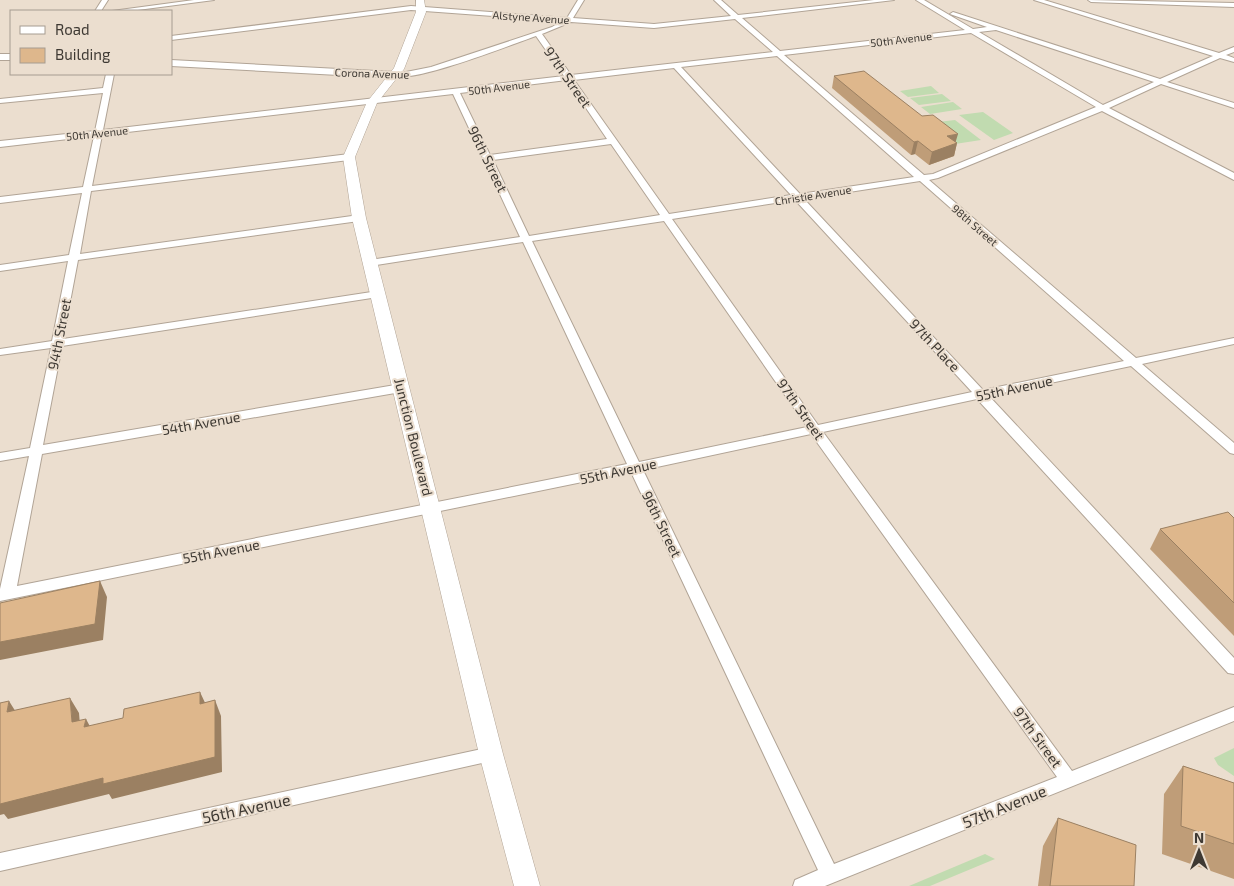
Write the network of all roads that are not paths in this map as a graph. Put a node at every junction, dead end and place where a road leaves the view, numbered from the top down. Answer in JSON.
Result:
{"nodes":[{"id":1,"x":211,"y":0,"type":"edge"},
{"id":2,"x":581,"y":0,"type":"edge"},
{"id":3,"x":717,"y":0,"type":"edge"},
{"id":4,"x":813,"y":0,"type":"edge"},
{"id":5,"x":891,"y":0,"type":"edge"},
{"id":6,"x":919,"y":0,"type":"edge"},
{"id":7,"x":1037,"y":0,"type":"edge"},
{"id":8,"x":1091,"y":0,"type":"edge"},
{"id":9,"x":1206,"y":0,"type":"edge"},
{"id":10,"x":420,"y":4,"type":"edge"},
{"id":11,"x":1221,"y":5,"type":"junction"},
{"id":12,"x":823,"y":7,"type":"junction"},
{"id":13,"x":1234,"y":7,"type":"edge"},
{"id":14,"x":124,"y":10,"type":"edge"},
{"id":15,"x":940,"y":12,"type":"junction"},
{"id":16,"x":736,"y":17,"type":"junction"},
{"id":17,"x":569,"y":20,"type":"junction"},
{"id":18,"x":998,"y":28,"type":"junction"},
{"id":19,"x":974,"y":30,"type":"junction"},
{"id":20,"x":538,"y":34,"type":"junction"},
{"id":21,"x":172,"y":38,"type":"edge"},
{"id":22,"x":1234,"y":49,"type":"edge"},
{"id":23,"x":779,"y":54,"type":"junction"},
{"id":24,"x":1219,"y":55,"type":"junction"},
{"id":25,"x":1234,"y":60,"type":"edge"},
{"id":26,"x":172,"y":63,"type":"edge"},
{"id":27,"x":676,"y":66,"type":"junction"},
{"id":28,"x":110,"y":75,"type":"edge"},
{"id":29,"x":395,"y":75,"type":"junction"},
{"id":30,"x":569,"y":79,"type":"junction"},
{"id":31,"x":1161,"y":82,"type":"junction"},
{"id":32,"x":107,"y":90,"type":"junction"},
{"id":33,"x":456,"y":92,"type":"junction"},
{"id":34,"x":0,"y":102,"type":"edge"},
{"id":35,"x":372,"y":102,"type":"junction"},
{"id":36,"x":1234,"y":106,"type":"edge"},
{"id":37,"x":1102,"y":108,"type":"junction"},
{"id":38,"x":99,"y":133,"type":"junction"},
{"id":39,"x":612,"y":142,"type":"junction"},
{"id":40,"x":0,"y":144,"type":"edge"},
{"id":41,"x":349,"y":157,"type":"junction"},
{"id":42,"x":488,"y":158,"type":"junction"},
{"id":43,"x":1234,"y":177,"type":"edge"},
{"id":44,"x":921,"y":178,"type":"junction"},
{"id":45,"x":88,"y":189,"type":"junction"},
{"id":46,"x":798,"y":197,"type":"junction"},
{"id":47,"x":0,"y":200,"type":"edge"},
{"id":48,"x":360,"y":218,"type":"junction"},
{"id":49,"x":667,"y":218,"type":"junction"},
{"id":50,"x":527,"y":240,"type":"junction"},
{"id":51,"x":74,"y":258,"type":"junction"},
{"id":52,"x":370,"y":263,"type":"junction"},
{"id":53,"x":0,"y":268,"type":"edge"},
{"id":54,"x":378,"y":294,"type":"junction"},
{"id":55,"x":1234,"y":341,"type":"edge"},
{"id":56,"x":57,"y":343,"type":"junction"},
{"id":57,"x":0,"y":352,"type":"edge"},
{"id":58,"x":1132,"y":362,"type":"junction"},
{"id":59,"x":402,"y":388,"type":"junction"},
{"id":60,"x":981,"y":395,"type":"junction"},
{"id":61,"x":815,"y":430,"type":"junction"},
{"id":62,"x":1234,"y":450,"type":"edge"},
{"id":63,"x":35,"y":451,"type":"junction"},
{"id":64,"x":0,"y":457,"type":"edge"},
{"id":65,"x":636,"y":467,"type":"junction"},
{"id":66,"x":432,"y":509,"type":"junction"},
{"id":67,"x":4,"y":594,"type":"edge"},
{"id":68,"x":1234,"y":668,"type":"edge"},
{"id":69,"x":1234,"y":714,"type":"edge"},
{"id":70,"x":491,"y":754,"type":"junction"},
{"id":71,"x":1069,"y":780,"type":"junction"},
{"id":72,"x":0,"y":862,"type":"edge"},
{"id":73,"x":830,"y":875,"type":"junction"},
{"id":74,"x":527,"y":886,"type":"edge"},
{"id":75,"x":802,"y":886,"type":"edge"}],
"edges":[{"from":1,"to":14,"type":"street"},
{"from":2,"to":17,"type":"street"},
{"from":3,"to":16,"type":"street","name":"98th Street"},
{"from":4,"to":12,"type":"street"},
{"from":5,"to":12,"type":"street","name":"Alstyne Avenue"},
{"from":6,"to":15,"type":"street"},
{"from":7,"to":24,"type":"street"},
{"from":8,"to":11,"type":"street"},
{"from":9,"to":11,"type":"street"},
{"from":10,"to":17,"type":"street","name":"Alstyne Avenue"},
{"from":10,"to":21,"type":"street","name":"Alstyne Avenue"},
{"from":10,"to":29,"type":"main road"},
{"from":11,"to":13,"type":"street"},
{"from":12,"to":16,"type":"street","name":"Alstyne Avenue"},
{"from":15,"to":18,"type":"street"},
{"from":15,"to":19,"type":"street"},
{"from":16,"to":17,"type":"street","name":"Alstyne Avenue"},
{"from":16,"to":23,"type":"street","name":"98th Street"},
{"from":17,"to":20,"type":"street","name":"Corona Avenue"},
{"from":18,"to":19,"type":"street","name":"50th Avenue"},
{"from":18,"to":31,"type":"street"},
{"from":19,"to":23,"type":"street","name":"50th Avenue"},
{"from":19,"to":37,"type":"street"},
{"from":20,"to":29,"type":"street","name":"Corona Avenue"},
{"from":20,"to":30,"type":"street","name":"97th Street"},
{"from":22,"to":24,"type":"street","name":"Christie Avenue"},
{"from":23,"to":27,"type":"street","name":"50th Avenue"},
{"from":23,"to":44,"type":"street","name":"98th Street"},
{"from":24,"to":25,"type":"street"},
{"from":24,"to":31,"type":"street","name":"Christie Avenue"},
{"from":26,"to":29,"type":"street","name":"Corona Avenue"},
{"from":27,"to":30,"type":"street","name":"50th Avenue"},
{"from":27,"to":46,"type":"street","name":"97th Place"},
{"from":28,"to":32,"type":"street","name":"94th Street"},
{"from":29,"to":35,"type":"main road"},
{"from":30,"to":33,"type":"street","name":"50th Avenue"},
{"from":30,"to":39,"type":"street","name":"97th Street"},
{"from":31,"to":36,"type":"street"},
{"from":31,"to":37,"type":"street","name":"Christie Avenue"},
{"from":32,"to":34,"type":"street"},
{"from":32,"to":38,"type":"street","name":"94th Street"},
{"from":33,"to":35,"type":"street","name":"50th Avenue"},
{"from":33,"to":42,"type":"street","name":"96th Street"},
{"from":35,"to":38,"type":"street","name":"50th Avenue"},
{"from":35,"to":41,"type":"main road"},
{"from":37,"to":43,"type":"street"},
{"from":37,"to":44,"type":"street","name":"Christie Avenue"},
{"from":38,"to":40,"type":"street","name":"50th Avenue"},
{"from":38,"to":45,"type":"street","name":"94th Street"},
{"from":39,"to":42,"type":"street"},
{"from":39,"to":49,"type":"street","name":"97th Street"},
{"from":41,"to":45,"type":"street"},
{"from":41,"to":48,"type":"main road","name":"Junction Boulevard"},
{"from":42,"to":50,"type":"street","name":"96th Street"},
{"from":44,"to":46,"type":"street","name":"Christie Avenue"},
{"from":44,"to":58,"type":"street","name":"98th Street"},
{"from":45,"to":47,"type":"street"},
{"from":45,"to":51,"type":"street","name":"94th Street"},
{"from":46,"to":49,"type":"street","name":"Christie Avenue"},
{"from":46,"to":60,"type":"street","name":"97th Place"},
{"from":48,"to":51,"type":"street"},
{"from":48,"to":52,"type":"main road","name":"Junction Boulevard"},
{"from":49,"to":50,"type":"street","name":"Christie Avenue"},
{"from":49,"to":61,"type":"street","name":"97th Street"},
{"from":50,"to":52,"type":"street","name":"Christie Avenue"},
{"from":50,"to":65,"type":"street","name":"96th Street"},
{"from":51,"to":53,"type":"street"},
{"from":51,"to":56,"type":"street","name":"94th Street"},
{"from":52,"to":54,"type":"main road","name":"Junction Boulevard"},
{"from":54,"to":56,"type":"street"},
{"from":54,"to":59,"type":"main road","name":"Junction Boulevard"},
{"from":55,"to":58,"type":"street","name":"55th Avenue"},
{"from":56,"to":57,"type":"street"},
{"from":56,"to":63,"type":"street","name":"94th Street"},
{"from":58,"to":60,"type":"street","name":"55th Avenue"},
{"from":58,"to":62,"type":"street","name":"98th Street"},
{"from":59,"to":63,"type":"street","name":"54th Avenue"},
{"from":59,"to":66,"type":"main road","name":"Junction Boulevard"},
{"from":60,"to":61,"type":"street","name":"55th Avenue"},
{"from":60,"to":68,"type":"street","name":"97th Place"},
{"from":61,"to":65,"type":"street","name":"55th Avenue"},
{"from":61,"to":71,"type":"street","name":"97th Street"},
{"from":63,"to":64,"type":"street","name":"54th Avenue"},
{"from":63,"to":67,"type":"street","name":"94th Street"},
{"from":65,"to":66,"type":"street","name":"55th Avenue"},
{"from":65,"to":73,"type":"street","name":"96th Street"},
{"from":66,"to":67,"type":"street","name":"55th Avenue"},
{"from":66,"to":70,"type":"main road","name":"Junction Boulevard"},
{"from":69,"to":71,"type":"street","name":"57th Avenue"},
{"from":70,"to":72,"type":"street","name":"56th Avenue"},
{"from":70,"to":74,"type":"main road","name":"Junction Boulevard"},
{"from":71,"to":73,"type":"street","name":"57th Avenue"},
{"from":73,"to":75,"type":"street","name":"57th Avenue"}]}
